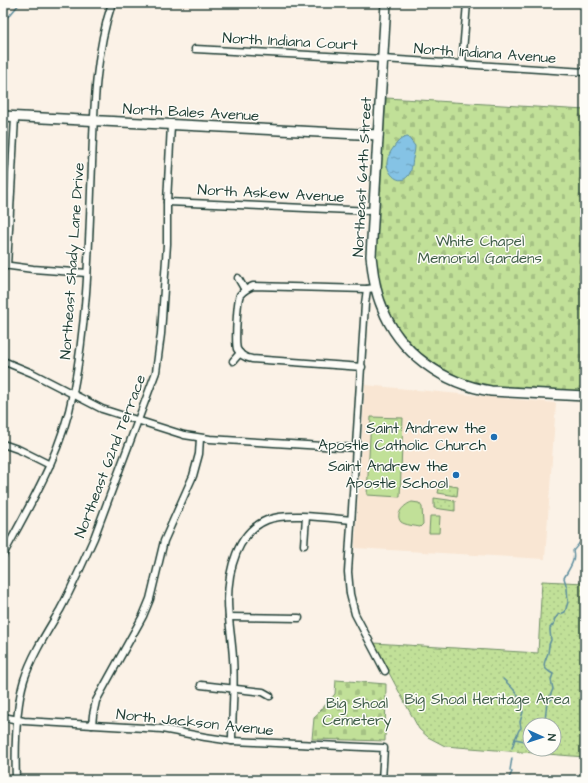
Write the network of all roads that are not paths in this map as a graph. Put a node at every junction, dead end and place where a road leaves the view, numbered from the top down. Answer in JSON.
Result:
{"nodes":[{"id":1,"x":112,"y":3,"type":"edge"},
{"id":2,"x":386,"y":3,"type":"edge"},
{"id":3,"x":466,"y":3,"type":"edge"},
{"id":4,"x":195,"y":49,"type":"dead end"},
{"id":5,"x":383,"y":59,"type":"junction"},
{"id":6,"x":462,"y":64,"type":"junction"},
{"id":7,"x":585,"y":72,"type":"edge"},
{"id":8,"x":3,"y":116,"type":"edge"},
{"id":9,"x":15,"y":117,"type":"junction"},
{"id":10,"x":93,"y":121,"type":"junction"},
{"id":11,"x":171,"y":125,"type":"junction"},
{"id":12,"x":378,"y":135,"type":"junction"},
{"id":13,"x":167,"y":202,"type":"junction"},
{"id":14,"x":373,"y":211,"type":"junction"},
{"id":15,"x":5,"y":266,"type":"edge"},
{"id":16,"x":87,"y":273,"type":"junction"},
{"id":17,"x":238,"y":278,"type":"dead end"},
{"id":18,"x":372,"y":288,"type":"junction"},
{"id":19,"x":245,"y":290,"type":"junction"},
{"id":20,"x":240,"y":353,"type":"junction"},
{"id":21,"x":3,"y":361,"type":"edge"},
{"id":22,"x":233,"y":361,"type":"dead end"},
{"id":23,"x":362,"y":367,"type":"junction"},
{"id":24,"x":73,"y":394,"type":"junction"},
{"id":25,"x":585,"y":396,"type":"edge"},
{"id":26,"x":138,"y":421,"type":"junction"},
{"id":27,"x":200,"y":438,"type":"junction"},
{"id":28,"x":3,"y":444,"type":"edge"},
{"id":29,"x":356,"y":448,"type":"junction"},
{"id":30,"x":50,"y":465,"type":"junction"},
{"id":31,"x":306,"y":517,"type":"junction"},
{"id":32,"x":352,"y":520,"type":"junction"},
{"id":33,"x":304,"y":545,"type":"dead end"},
{"id":34,"x":3,"y":555,"type":"edge"},
{"id":35,"x":229,"y":618,"type":"junction"},
{"id":36,"x":299,"y":618,"type":"dead end"},
{"id":37,"x":385,"y":671,"type":"dead end"},
{"id":38,"x":201,"y":685,"type":"dead end"},
{"id":39,"x":233,"y":688,"type":"junction"},
{"id":40,"x":270,"y":696,"type":"dead end"},
{"id":41,"x":3,"y":717,"type":"edge"},
{"id":42,"x":18,"y":721,"type":"junction"},
{"id":43,"x":92,"y":725,"type":"junction"},
{"id":44,"x":232,"y":741,"type":"junction"},
{"id":45,"x":16,"y":780,"type":"edge"},
{"id":46,"x":382,"y":780,"type":"edge"}],
"edges":[{"from":1,"to":10,"type":"street","name":"Northeast Shady Lane Drive"},
{"from":2,"to":5,"type":"street","name":"Northeast 64th Street"},
{"from":3,"to":6,"type":"street"},
{"from":4,"to":5,"type":"street","name":"North Indiana Court"},
{"from":5,"to":6,"type":"street","name":"North Indiana Avenue"},
{"from":5,"to":12,"type":"street","name":"Northeast 64th Street"},
{"from":6,"to":7,"type":"street","name":"North Indiana Avenue"},
{"from":8,"to":9,"type":"street","name":"North Bales Avenue"},
{"from":9,"to":10,"type":"street","name":"North Bales Avenue"},
{"from":9,"to":15,"type":"street"},
{"from":10,"to":11,"type":"street","name":"North Bales Avenue"},
{"from":10,"to":16,"type":"street","name":"Northeast Shady Lane Drive"},
{"from":11,"to":12,"type":"street","name":"North Bales Avenue"},
{"from":11,"to":13,"type":"street","name":"Northeast 62nd Terrace"},
{"from":12,"to":14,"type":"street","name":"Northeast 64th Street"},
{"from":13,"to":14,"type":"street","name":"North Askew Avenue"},
{"from":13,"to":26,"type":"street","name":"Northeast 62nd Terrace"},
{"from":14,"to":18,"type":"street","name":"Northeast 64th Street"},
{"from":15,"to":16,"type":"street"},
{"from":16,"to":24,"type":"street","name":"Northeast Shady Lane Drive"},
{"from":17,"to":19,"type":"street"},
{"from":18,"to":19,"type":"street"},
{"from":18,"to":23,"type":"street","name":"Northeast 64th Street"},
{"from":18,"to":25,"type":"street"},
{"from":19,"to":20,"type":"street"},
{"from":20,"to":22,"type":"street"},
{"from":20,"to":23,"type":"street"},
{"from":21,"to":24,"type":"street"},
{"from":23,"to":29,"type":"street","name":"Northeast 64th Street"},
{"from":24,"to":26,"type":"street"},
{"from":24,"to":30,"type":"street","name":"Northeast Shady Lane Drive"},
{"from":26,"to":27,"type":"street"},
{"from":26,"to":42,"type":"street","name":"Northeast 62nd Terrace"},
{"from":27,"to":29,"type":"street"},
{"from":27,"to":43,"type":"street"},
{"from":28,"to":30,"type":"street"},
{"from":29,"to":32,"type":"street","name":"Northeast 64th Street"},
{"from":30,"to":34,"type":"street","name":"Northeast Shady Lane Drive"},
{"from":31,"to":32,"type":"street"},
{"from":31,"to":33,"type":"street"},
{"from":31,"to":35,"type":"street"},
{"from":32,"to":37,"type":"street","name":"Northeast 64th Street"},
{"from":35,"to":36,"type":"street"},
{"from":35,"to":39,"type":"street"},
{"from":38,"to":39,"type":"street"},
{"from":39,"to":40,"type":"street"},
{"from":39,"to":44,"type":"street"},
{"from":41,"to":42,"type":"street","name":"North Jackson Avenue"},
{"from":42,"to":43,"type":"street","name":"North Jackson Avenue"},
{"from":42,"to":45,"type":"street","name":"Northeast 62nd Terrace"},
{"from":43,"to":44,"type":"street","name":"North Jackson Avenue"},
{"from":44,"to":46,"type":"street","name":"North Jackson Avenue"}]}
